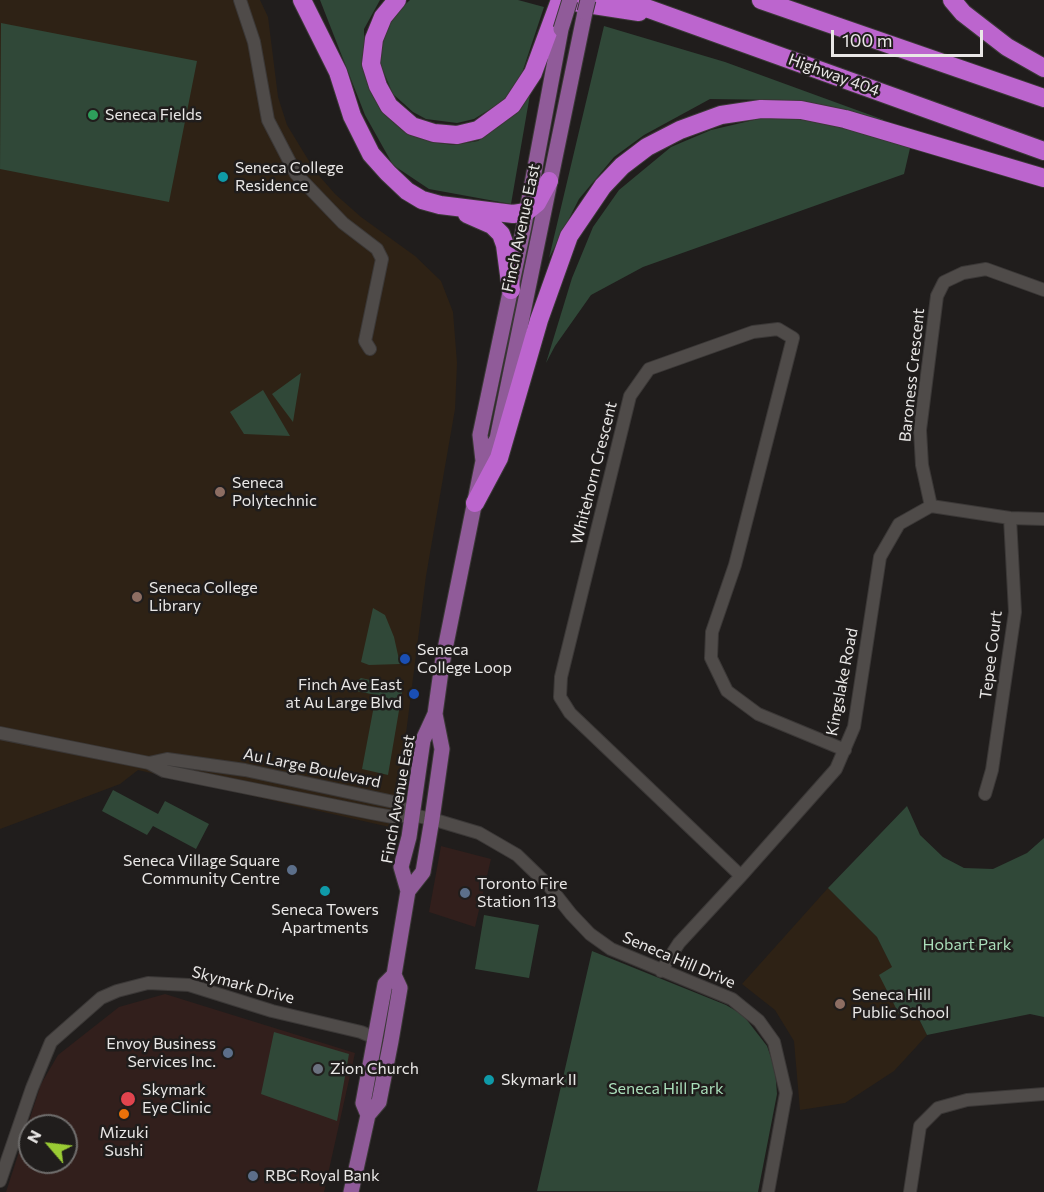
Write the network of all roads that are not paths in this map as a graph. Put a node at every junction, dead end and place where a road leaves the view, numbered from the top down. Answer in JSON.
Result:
{"nodes":[{"id":1,"x":240,"y":0,"type":"edge"},
{"id":2,"x":302,"y":0,"type":"edge"},
{"id":3,"x":397,"y":0,"type":"edge"},
{"id":4,"x":560,"y":0,"type":"edge"},
{"id":5,"x":570,"y":0,"type":"edge"},
{"id":6,"x":588,"y":0,"type":"edge"},
{"id":7,"x":624,"y":0,"type":"edge"},
{"id":8,"x":761,"y":0,"type":"edge"},
{"id":9,"x":952,"y":0,"type":"edge"},
{"id":10,"x":678,"y":19,"type":"junction"},
{"id":11,"x":556,"y":27,"type":"junction"},
{"id":12,"x":1044,"y":68,"type":"edge"},
{"id":13,"x":1044,"y":98,"type":"edge"},
{"id":14,"x":1044,"y":151,"type":"edge"},
{"id":15,"x":1044,"y":178,"type":"edge"},
{"id":16,"x":549,"y":181,"type":"junction"},
{"id":17,"x":440,"y":205,"type":"junction"},
{"id":18,"x":526,"y":212,"type":"junction"},
{"id":19,"x":511,"y":290,"type":"junction"},
{"id":20,"x":1044,"y":290,"type":"edge"},
{"id":21,"x":370,"y":349,"type":"dead end"},
{"id":22,"x":483,"y":461,"type":"junction"},
{"id":23,"x":475,"y":503,"type":"junction"},
{"id":24,"x":931,"y":506,"type":"junction"},
{"id":25,"x":1010,"y":518,"type":"junction"},
{"id":26,"x":1044,"y":519,"type":"edge"},
{"id":27,"x":435,"y":714,"type":"junction"},
{"id":28,"x":0,"y":734,"type":"edge"},
{"id":29,"x":845,"y":750,"type":"junction"},
{"id":30,"x":985,"y":794,"type":"dead end"},
{"id":31,"x":412,"y":815,"type":"junction"},
{"id":32,"x":432,"y":819,"type":"junction"},
{"id":33,"x":741,"y":876,"type":"junction"},
{"id":34,"x":408,"y":891,"type":"junction"},
{"id":35,"x":661,"y":971,"type":"junction"},
{"id":36,"x":394,"y":975,"type":"junction"},
{"id":37,"x":375,"y":1038,"type":"junction"},
{"id":38,"x":1044,"y":1094,"type":"edge"},
{"id":39,"x":368,"y":1115,"type":"junction"},
{"id":40,"x":0,"y":1181,"type":"edge"},
{"id":41,"x":351,"y":1192,"type":"edge"},
{"id":42,"x":768,"y":1192,"type":"edge"},
{"id":43,"x":910,"y":1192,"type":"edge"}],
"edges":[{"from":1,"to":21,"type":"street"},
{"from":2,"to":17,"type":"highway"},
{"from":3,"to":11,"type":"highway"},
{"from":4,"to":10,"type":"highway"},
{"from":4,"to":11,"type":"highway"},
{"from":5,"to":11,"type":"main road","name":"Finch Avenue East","bridge":true},
{"from":6,"to":16,"type":"main road","name":"Finch Avenue East","bridge":true},
{"from":7,"to":10,"type":"highway","name":"Highway 404"},
{"from":8,"to":13,"type":"highway"},
{"from":9,"to":12,"type":"highway"},
{"from":10,"to":14,"type":"highway","name":"Highway 404"},
{"from":11,"to":18,"type":"main road","name":"Finch Avenue East"},
{"from":15,"to":23,"type":"highway"},
{"from":16,"to":18,"type":"highway"},
{"from":16,"to":22,"type":"main road","name":"Finch Avenue East"},
{"from":17,"to":18,"type":"highway"},
{"from":17,"to":19,"type":"highway"},
{"from":18,"to":19,"type":"main road","name":"Finch Avenue East"},
{"from":19,"to":22,"type":"main road","name":"Finch Avenue East"},
{"from":20,"to":24,"type":"street","name":"Baroness Crescent"},
{"from":22,"to":23,"type":"main road","name":"Finch Avenue East"},
{"from":23,"to":27,"type":"main road","name":"Finch Avenue East"},
{"from":24,"to":25,"type":"street"},
{"from":24,"to":29,"type":"street","name":"Kingslake Road"},
{"from":25,"to":26,"type":"street"},
{"from":25,"to":30,"type":"street","name":"Tepee Court"},
{"from":27,"to":31,"type":"main road","name":"Finch Avenue East"},
{"from":27,"to":32,"type":"main road","name":"Finch Avenue East"},
{"from":28,"to":31,"type":"street","name":"Au Large Boulevard"},
{"from":29,"to":33,"type":"street","name":"Kingslake Road"},
{"from":29,"to":33,"type":"street","name":"Whitehorn Crescent"},
{"from":31,"to":32,"type":"street","name":"Seneca Hill Drive"},
{"from":31,"to":34,"type":"main road","name":"Finch Avenue East"},
{"from":32,"to":34,"type":"main road","name":"Finch Avenue East"},
{"from":32,"to":35,"type":"street","name":"Seneca Hill Drive"},
{"from":33,"to":35,"type":"street","name":"Kingslake Road"},
{"from":34,"to":36,"type":"main road","name":"Finch Avenue East"},
{"from":35,"to":42,"type":"street","name":"Seneca Hill Drive"},
{"from":36,"to":37,"type":"main road","name":"Finch Avenue East"},
{"from":36,"to":39,"type":"main road","name":"Finch Avenue East"},
{"from":37,"to":39,"type":"main road","name":"Finch Avenue East"},
{"from":37,"to":40,"type":"street","name":"Skymark Drive"},
{"from":38,"to":43,"type":"street"},
{"from":39,"to":41,"type":"main road","name":"Finch Avenue East"}]}
